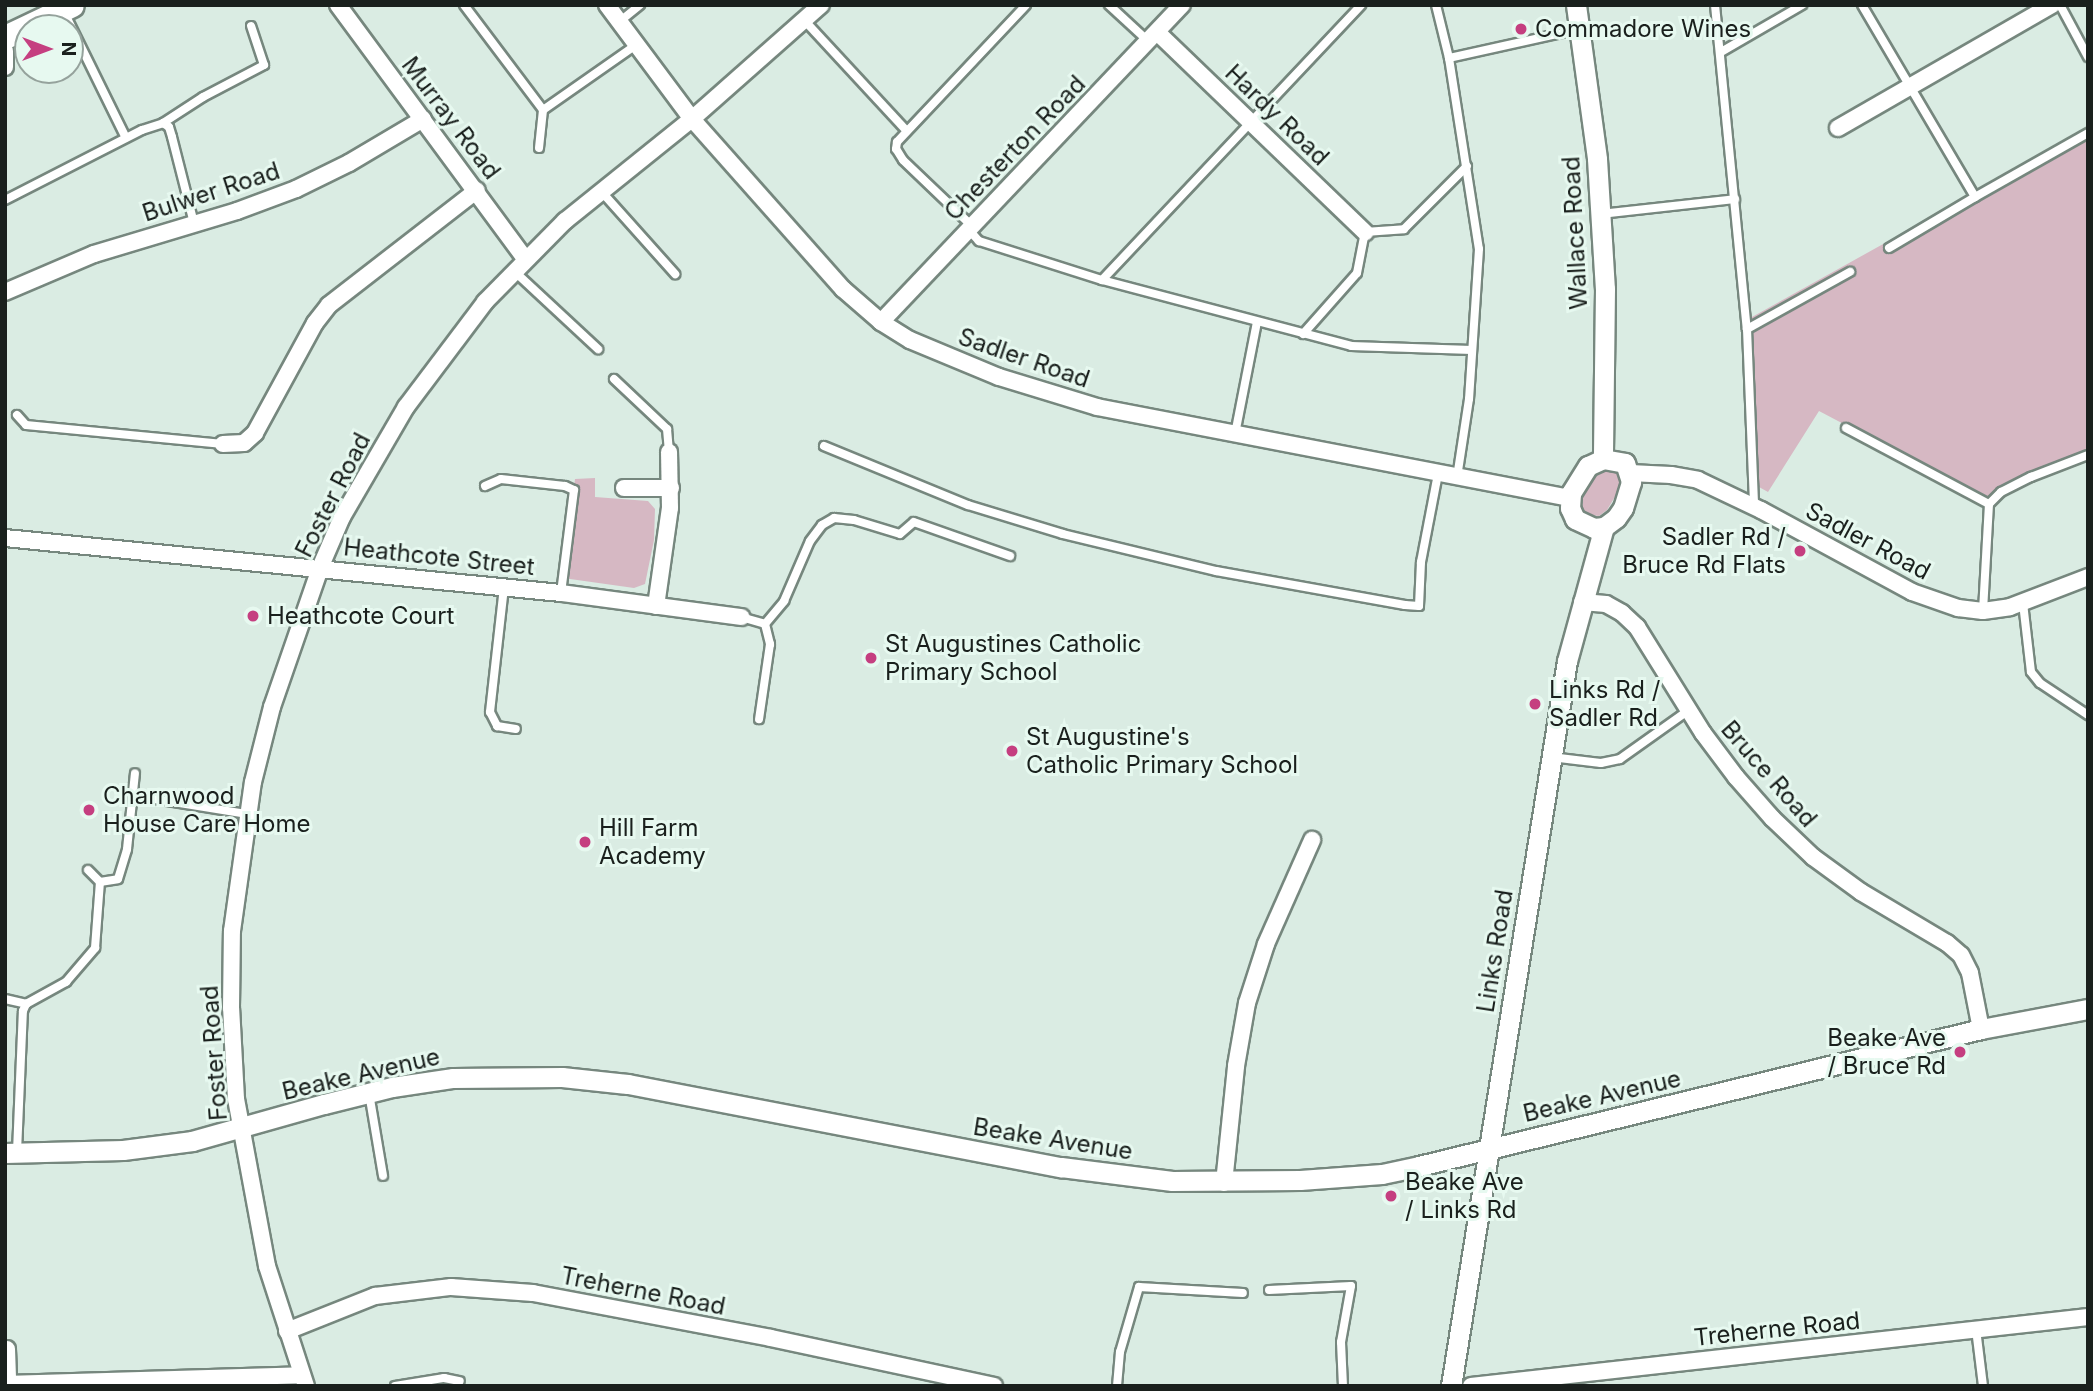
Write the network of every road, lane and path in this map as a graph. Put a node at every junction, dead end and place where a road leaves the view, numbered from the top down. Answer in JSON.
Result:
{"nodes":[{"id":1,"x":338,"y":5,"type":"edge"},
{"id":2,"x":464,"y":5,"type":"edge"},
{"id":3,"x":607,"y":5,"type":"edge"},
{"id":4,"x":640,"y":5,"type":"edge"},
{"id":5,"x":1026,"y":5,"type":"edge"},
{"id":6,"x":1109,"y":5,"type":"edge"},
{"id":7,"x":1182,"y":5,"type":"edge"},
{"id":8,"x":1361,"y":5,"type":"edge"},
{"id":9,"x":1436,"y":5,"type":"edge"},
{"id":10,"x":1576,"y":5,"type":"edge"},
{"id":11,"x":1715,"y":5,"type":"edge"},
{"id":12,"x":1802,"y":5,"type":"edge"},
{"id":13,"x":1862,"y":5,"type":"edge"},
{"id":14,"x":2052,"y":5,"type":"edge"},
{"id":15,"x":2060,"y":5,"type":"edge"},
{"id":16,"x":67,"y":8,"type":"edge"},
{"id":17,"x":809,"y":13,"type":"edge"},
{"id":18,"x":619,"y":22,"type":"junction"},
{"id":19,"x":251,"y":26,"type":"dead end"},
{"id":20,"x":1580,"y":29,"type":"junction"},
{"id":21,"x":5,"y":37,"type":"edge"},
{"id":22,"x":1152,"y":37,"type":"junction"},
{"id":23,"x":636,"y":45,"type":"junction"},
{"id":24,"x":5,"y":51,"type":"edge"},
{"id":25,"x":1721,"y":52,"type":"junction"},
{"id":26,"x":2088,"y":57,"type":"edge"},
{"id":27,"x":1449,"y":58,"type":"junction"},
{"id":28,"x":5,"y":67,"type":"edge"},
{"id":29,"x":1910,"y":87,"type":"junction"},
{"id":30,"x":543,"y":110,"type":"junction"},
{"id":31,"x":423,"y":119,"type":"junction"},
{"id":32,"x":692,"y":119,"type":"junction"},
{"id":33,"x":163,"y":123,"type":"junction"},
{"id":34,"x":1252,"y":123,"type":"junction"},
{"id":35,"x":1838,"y":128,"type":"dead end"},
{"id":36,"x":906,"y":130,"type":"junction"},
{"id":37,"x":2088,"y":133,"type":"edge"},
{"id":38,"x":126,"y":138,"type":"junction"},
{"id":39,"x":540,"y":148,"type":"dead end"},
{"id":40,"x":1467,"y":166,"type":"junction"},
{"id":41,"x":477,"y":190,"type":"junction"},
{"id":42,"x":600,"y":190,"type":"junction"},
{"id":43,"x":1975,"y":197,"type":"junction"},
{"id":44,"x":1735,"y":199,"type":"junction"},
{"id":45,"x":5,"y":200,"type":"edge"},
{"id":46,"x":1600,"y":214,"type":"junction"},
{"id":47,"x":194,"y":223,"type":"junction"},
{"id":48,"x":970,"y":228,"type":"junction"},
{"id":49,"x":1365,"y":232,"type":"junction"},
{"id":50,"x":1889,"y":248,"type":"dead end"},
{"id":51,"x":520,"y":265,"type":"junction"},
{"id":52,"x":1850,"y":272,"type":"dead end"},
{"id":53,"x":674,"y":274,"type":"dead end"},
{"id":54,"x":1102,"y":280,"type":"junction"},
{"id":55,"x":5,"y":292,"type":"edge"},
{"id":56,"x":881,"y":322,"type":"junction"},
{"id":57,"x":1256,"y":322,"type":"junction"},
{"id":58,"x":1747,"y":329,"type":"junction"},
{"id":59,"x":1303,"y":334,"type":"junction"},
{"id":60,"x":598,"y":349,"type":"dead end"},
{"id":61,"x":1472,"y":350,"type":"junction"},
{"id":62,"x":614,"y":379,"type":"dead end"},
{"id":63,"x":17,"y":415,"type":"dead end"},
{"id":64,"x":1846,"y":428,"type":"dead end"},
{"id":65,"x":1235,"y":434,"type":"junction"},
{"id":66,"x":223,"y":444,"type":"joint"},
{"id":67,"x":824,"y":446,"type":"dead end"},
{"id":68,"x":669,"y":452,"type":"joint"},
{"id":69,"x":2088,"y":456,"type":"edge"},
{"id":70,"x":1603,"y":459,"type":"junction"},
{"id":71,"x":1630,"y":473,"type":"junction"},
{"id":72,"x":1438,"y":474,"type":"junction"},
{"id":73,"x":1457,"y":477,"type":"junction"},
{"id":74,"x":485,"y":486,"type":"dead end"},
{"id":75,"x":624,"y":488,"type":"dead end"},
{"id":76,"x":671,"y":488,"type":"junction"},
{"id":77,"x":1570,"y":498,"type":"junction"},
{"id":78,"x":1989,"y":504,"type":"junction"},
{"id":79,"x":1754,"y":507,"type":"junction"},
{"id":80,"x":1604,"y":527,"type":"junction"},
{"id":81,"x":5,"y":538,"type":"edge"},
{"id":82,"x":1010,"y":556,"type":"dead end"},
{"id":83,"x":320,"y":568,"type":"junction"},
{"id":84,"x":2088,"y":577,"type":"edge"},
{"id":85,"x":504,"y":587,"type":"junction"},
{"id":86,"x":561,"y":593,"type":"junction"},
{"id":87,"x":1582,"y":602,"type":"junction"},
{"id":88,"x":2023,"y":603,"type":"junction"},
{"id":89,"x":656,"y":606,"type":"junction"},
{"id":90,"x":1983,"y":611,"type":"junction"},
{"id":91,"x":741,"y":617,"type":"joint"},
{"id":92,"x":765,"y":624,"type":"junction"},
{"id":93,"x":1689,"y":710,"type":"junction"},
{"id":94,"x":2088,"y":715,"type":"edge"},
{"id":95,"x":760,"y":719,"type":"dead end"},
{"id":96,"x":516,"y":729,"type":"dead end"},
{"id":97,"x":1550,"y":757,"type":"junction"},
{"id":98,"x":135,"y":773,"type":"dead end"},
{"id":99,"x":148,"y":798,"type":"dead end"},
{"id":100,"x":247,"y":814,"type":"junction"},
{"id":101,"x":1312,"y":840,"type":"dead end"},
{"id":102,"x":88,"y":870,"type":"dead end"},
{"id":103,"x":100,"y":882,"type":"junction"},
{"id":104,"x":5,"y":999,"type":"edge"},
{"id":105,"x":26,"y":1004,"type":"junction"},
{"id":106,"x":2088,"y":1009,"type":"edge"},
{"id":107,"x":1981,"y":1029,"type":"junction"},
{"id":108,"x":369,"y":1093,"type":"junction"},
{"id":109,"x":242,"y":1128,"type":"junction"},
{"id":110,"x":1489,"y":1148,"type":"junction"},
{"id":111,"x":11,"y":1153,"type":"edge"},
{"id":112,"x":383,"y":1176,"type":"dead end"},
{"id":113,"x":1224,"y":1183,"type":"junction"},
{"id":114,"x":1269,"y":1290,"type":"dead end"},
{"id":115,"x":1243,"y":1293,"type":"dead end"},
{"id":116,"x":2088,"y":1317,"type":"edge"},
{"id":117,"x":1976,"y":1329,"type":"junction"},
{"id":118,"x":287,"y":1331,"type":"junction"},
{"id":119,"x":7,"y":1349,"type":"dead end"},
{"id":120,"x":304,"y":1381,"type":"edge"},
{"id":121,"x":460,"y":1381,"type":"dead end"},
{"id":122,"x":945,"y":1381,"type":"edge"},
{"id":123,"x":7,"y":1384,"type":"edge"},
{"id":124,"x":83,"y":1384,"type":"edge"},
{"id":125,"x":395,"y":1386,"type":"edge"},
{"id":126,"x":993,"y":1386,"type":"edge"},
{"id":127,"x":1117,"y":1386,"type":"edge"},
{"id":128,"x":1343,"y":1386,"type":"edge"},
{"id":129,"x":1451,"y":1386,"type":"edge"},
{"id":130,"x":1471,"y":1386,"type":"edge"},
{"id":131,"x":1983,"y":1386,"type":"edge"}],
"edges":[{"from":1,"to":31,"type":"street","name":"Murray Road"},
{"from":2,"to":30,"type":"lane"},
{"from":3,"to":18,"type":"street","name":"Sadler Road"},
{"from":4,"to":18,"type":"lane"},
{"from":5,"to":36,"type":"lane"},
{"from":6,"to":22,"type":"lane"},
{"from":7,"to":22,"type":"street","name":"Chesterton Road"},
{"from":8,"to":34,"type":"lane"},
{"from":9,"to":27,"type":"lane"},
{"from":10,"to":20,"type":"street","name":"Wallace Road"},
{"from":11,"to":25,"type":"lane"},
{"from":12,"to":25,"type":"lane"},
{"from":13,"to":29,"type":"lane"},
{"from":14,"to":29,"type":"street"},
{"from":15,"to":26,"type":"lane"},
{"from":16,"to":21,"type":"main road"},
{"from":16,"to":38,"type":"lane"},
{"from":17,"to":32,"type":"street","name":"Foster Road"},
{"from":17,"to":36,"type":"lane"},
{"from":18,"to":23,"type":"street","name":"Sadler Road"},
{"from":19,"to":33,"type":"lane"},
{"from":20,"to":27,"type":"lane"},
{"from":20,"to":46,"type":"street","name":"Wallace Road"},
{"from":22,"to":34,"type":"street","name":"Hardy Road"},
{"from":22,"to":48,"type":"street","name":"Chesterton Road"},
{"from":23,"to":30,"type":"lane"},
{"from":23,"to":32,"type":"street","name":"Sadler Road"},
{"from":24,"to":28,"type":"street"},
{"from":25,"to":44,"type":"lane"},
{"from":27,"to":40,"type":"lane"},
{"from":29,"to":35,"type":"street"},
{"from":29,"to":43,"type":"lane"},
{"from":30,"to":39,"type":"lane"},
{"from":31,"to":41,"type":"street","name":"Murray Road"},
{"from":31,"to":47,"type":"street","name":"Bulwer Road"},
{"from":32,"to":42,"type":"street","name":"Foster Road"},
{"from":32,"to":56,"type":"street","name":"Sadler Road"},
{"from":33,"to":38,"type":"lane"},
{"from":33,"to":47,"type":"lane"},
{"from":34,"to":49,"type":"street","name":"Hardy Road"},
{"from":34,"to":54,"type":"lane"},
{"from":36,"to":48,"type":"lane"},
{"from":37,"to":43,"type":"lane"},
{"from":38,"to":45,"type":"lane"},
{"from":40,"to":49,"type":"lane"},
{"from":40,"to":61,"type":"lane"},
{"from":41,"to":51,"type":"street","name":"Murray Road"},
{"from":41,"to":66,"type":"street"},
{"from":42,"to":51,"type":"street","name":"Foster Road"},
{"from":42,"to":53,"type":"lane"},
{"from":43,"to":50,"type":"lane"},
{"from":44,"to":46,"type":"lane"},
{"from":44,"to":58,"type":"lane"},
{"from":46,"to":70,"type":"street","name":"Wallace Road"},
{"from":47,"to":55,"type":"street","name":"Bulwer Road"},
{"from":48,"to":54,"type":"lane"},
{"from":48,"to":56,"type":"street","name":"Chesterton Road"},
{"from":49,"to":59,"type":"lane"},
{"from":51,"to":60,"type":"lane"},
{"from":51,"to":83,"type":"street","name":"Foster Road"},
{"from":52,"to":58,"type":"lane"},
{"from":54,"to":57,"type":"lane"},
{"from":56,"to":65,"type":"street","name":"Sadler Road"},
{"from":57,"to":59,"type":"lane"},
{"from":57,"to":65,"type":"lane"},
{"from":58,"to":79,"type":"lane"},
{"from":59,"to":61,"type":"lane"},
{"from":61,"to":73,"type":"lane"},
{"from":62,"to":68,"type":"lane"},
{"from":63,"to":66,"type":"lane"},
{"from":64,"to":78,"type":"lane"},
{"from":65,"to":72,"type":"street","name":"Sadler Road"},
{"from":67,"to":72,"type":"lane"},
{"from":68,"to":76,"type":"street"},
{"from":69,"to":78,"type":"lane"},
{"from":70,"to":71,"type":"street"},
{"from":70,"to":77,"type":"street"},
{"from":71,"to":79,"type":"street","name":"Sadler Road"},
{"from":71,"to":80,"type":"street"},
{"from":72,"to":73,"type":"street","name":"Sadler Road"},
{"from":73,"to":77,"type":"street","name":"Sadler Road"},
{"from":74,"to":86,"type":"lane"},
{"from":75,"to":76,"type":"street"},
{"from":76,"to":89,"type":"street"},
{"from":77,"to":80,"type":"street"},
{"from":78,"to":90,"type":"lane"},
{"from":79,"to":90,"type":"street","name":"Sadler Road"},
{"from":80,"to":87,"type":"street","name":"Links Road"},
{"from":81,"to":83,"type":"street","name":"Heathcote Street"},
{"from":82,"to":92,"type":"lane"},
{"from":83,"to":85,"type":"street","name":"Heathcote Street"},
{"from":83,"to":100,"type":"street","name":"Foster Road"},
{"from":84,"to":88,"type":"street","name":"Sadler Road"},
{"from":85,"to":86,"type":"street","name":"Heathcote Street"},
{"from":85,"to":96,"type":"lane"},
{"from":86,"to":89,"type":"street","name":"Heathcote Street"},
{"from":87,"to":93,"type":"street","name":"Bruce Road"},
{"from":87,"to":97,"type":"street","name":"Links Road"},
{"from":88,"to":90,"type":"street","name":"Sadler Road"},
{"from":88,"to":94,"type":"lane"},
{"from":89,"to":91,"type":"street","name":"Heathcote Street"},
{"from":91,"to":92,"type":"lane"},
{"from":92,"to":95,"type":"lane"},
{"from":93,"to":97,"type":"lane"},
{"from":93,"to":107,"type":"street","name":"Bruce Road"},
{"from":97,"to":110,"type":"street","name":"Links Road"},
{"from":98,"to":103,"type":"lane"},
{"from":99,"to":100,"type":"lane"},
{"from":100,"to":109,"type":"street","name":"Foster Road"},
{"from":101,"to":113,"type":"street"},
{"from":102,"to":103,"type":"lane"},
{"from":103,"to":105,"type":"lane"},
{"from":104,"to":105,"type":"lane"},
{"from":105,"to":111,"type":"lane"},
{"from":106,"to":107,"type":"street","name":"Beake Avenue"},
{"from":107,"to":110,"type":"street","name":"Beake Avenue"},
{"from":108,"to":109,"type":"street","name":"Beake Avenue"},
{"from":108,"to":112,"type":"lane"},
{"from":108,"to":113,"type":"street","name":"Beake Avenue"},
{"from":109,"to":111,"type":"street","name":"Beake Avenue"},
{"from":109,"to":118,"type":"street","name":"Foster Road"},
{"from":110,"to":113,"type":"street","name":"Beake Avenue"},
{"from":110,"to":129,"type":"street","name":"Links Road"},
{"from":114,"to":128,"type":"lane"},
{"from":115,"to":127,"type":"lane"},
{"from":116,"to":117,"type":"street","name":"Treherne Road"},
{"from":117,"to":130,"type":"street","name":"Treherne Road"},
{"from":117,"to":131,"type":"lane"},
{"from":118,"to":120,"type":"street","name":"Foster Road"},
{"from":118,"to":122,"type":"street","name":"Treherne Road"},
{"from":119,"to":123,"type":"street","name":"Foster Road"},
{"from":120,"to":124,"type":"street","name":"Foster Road"},
{"from":121,"to":125,"type":"lane"},
{"from":122,"to":126,"type":"street","name":"Treherne Road"},
{"from":123,"to":124,"type":"street","name":"Foster Road"}]}
